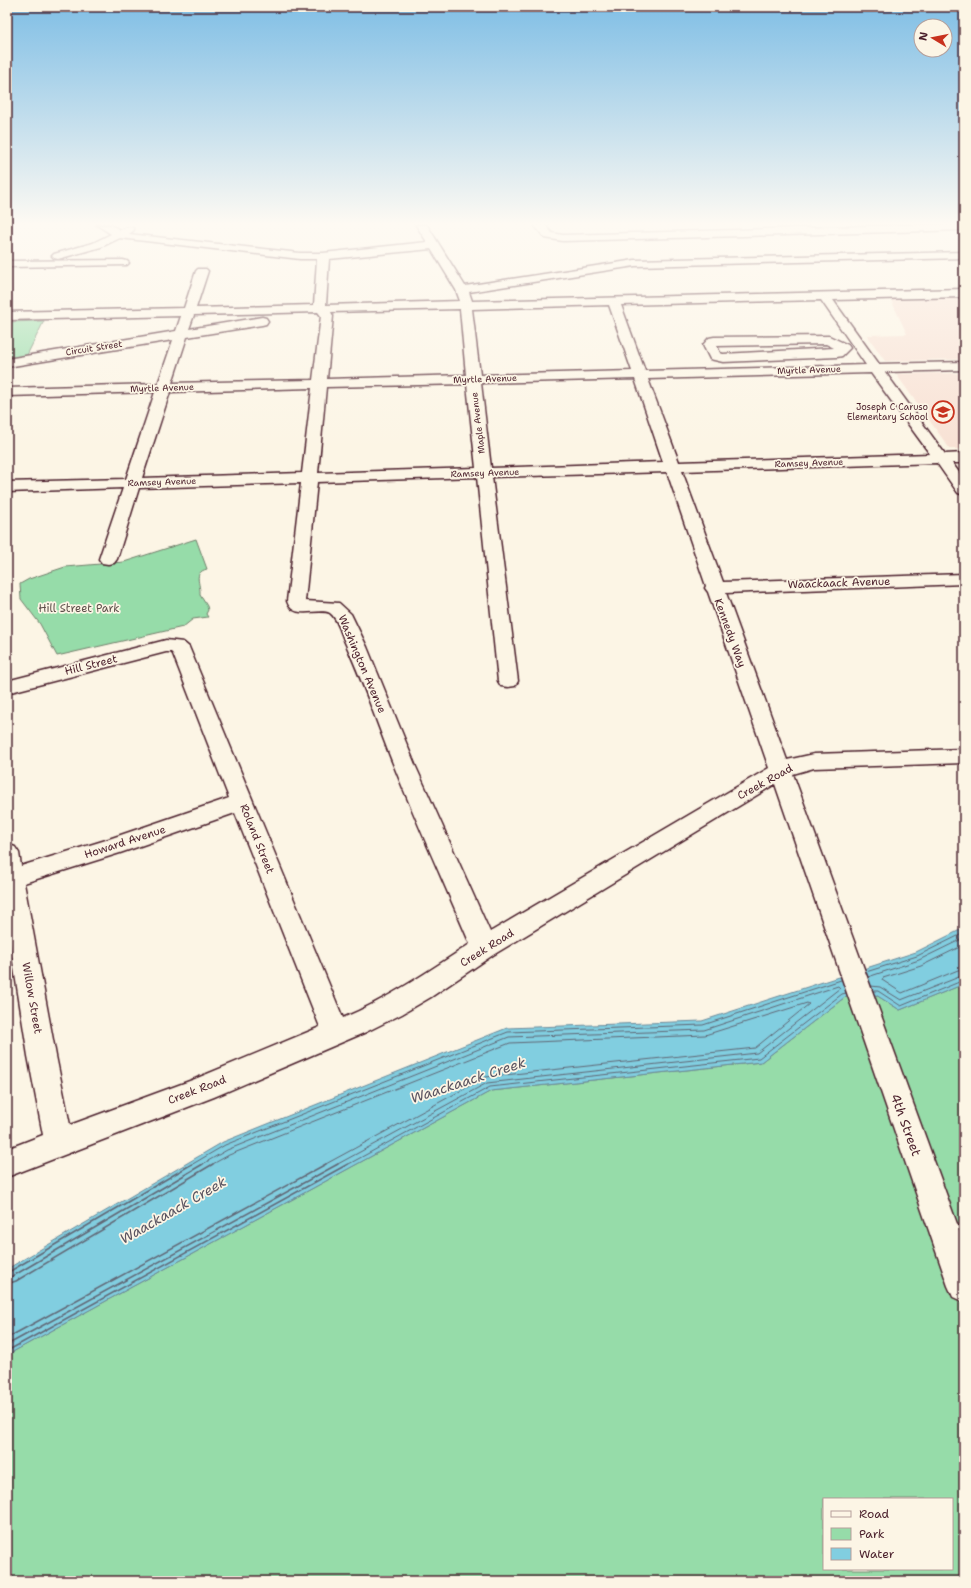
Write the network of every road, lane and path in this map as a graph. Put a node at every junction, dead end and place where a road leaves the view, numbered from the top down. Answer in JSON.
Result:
{"nodes":[{"id":1,"x":193,"y":299,"type":"edge"},
{"id":2,"x":320,"y":299,"type":"edge"},
{"id":3,"x":466,"y":299,"type":"edge"},
{"id":4,"x":736,"y":299,"type":"edge"},
{"id":5,"x":826,"y":299,"type":"edge"},
{"id":6,"x":614,"y":302,"type":"junction"},
{"id":7,"x":466,"y":306,"type":"junction"},
{"id":8,"x":322,"y":310,"type":"junction"},
{"id":9,"x":189,"y":312,"type":"junction"},
{"id":10,"x":7,"y":316,"type":"edge"},
{"id":11,"x":182,"y":335,"type":"junction"},
{"id":12,"x":861,"y":348,"type":"junction"},
{"id":13,"x":840,"y":351,"type":"junction"},
{"id":14,"x":7,"y":362,"type":"edge"},
{"id":15,"x":964,"y":366,"type":"edge"},
{"id":16,"x":875,"y":368,"type":"junction"},
{"id":17,"x":640,"y":375,"type":"junction"},
{"id":18,"x":473,"y":379,"type":"junction"},
{"id":19,"x":320,"y":383,"type":"junction"},
{"id":20,"x":164,"y":388,"type":"junction"},
{"id":21,"x":7,"y":392,"type":"edge"},
{"id":22,"x":964,"y":458,"type":"edge"},
{"id":23,"x":942,"y":459,"type":"junction"},
{"id":24,"x":672,"y":467,"type":"junction"},
{"id":25,"x":484,"y":473,"type":"junction"},
{"id":26,"x":310,"y":478,"type":"junction"},
{"id":27,"x":133,"y":483,"type":"junction"},
{"id":28,"x":7,"y":487,"type":"edge"},
{"id":29,"x":964,"y":490,"type":"edge"},
{"id":30,"x":108,"y":559,"type":"dead end"},
{"id":31,"x":964,"y":579,"type":"edge"},
{"id":32,"x":714,"y":588,"type":"junction"},
{"id":33,"x":176,"y":646,"type":"joint"},
{"id":34,"x":508,"y":681,"type":"dead end"},
{"id":35,"x":7,"y":687,"type":"edge"},
{"id":36,"x":964,"y":756,"type":"edge"},
{"id":37,"x":780,"y":771,"type":"junction"},
{"id":38,"x":242,"y":802,"type":"junction"},
{"id":39,"x":7,"y":853,"type":"edge"},
{"id":40,"x":9,"y":879,"type":"edge"},
{"id":41,"x":484,"y":948,"type":"junction"},
{"id":42,"x":848,"y":964,"type":"joint"},
{"id":43,"x":336,"y":1033,"type":"junction"},
{"id":44,"x":59,"y":1142,"type":"junction"},
{"id":45,"x":7,"y":1163,"type":"edge"},
{"id":46,"x":964,"y":1286,"type":"edge"}],
"edges":[{"from":1,"to":9,"type":"street"},
{"from":2,"to":8,"type":"street","name":"Washington Avenue"},
{"from":3,"to":7,"type":"street","name":"Maple Avenue"},
{"from":4,"to":6,"type":"street"},
{"from":5,"to":12,"type":"street"},
{"from":6,"to":7,"type":"street"},
{"from":6,"to":17,"type":"street","name":"Kennedy Way"},
{"from":7,"to":8,"type":"street"},
{"from":7,"to":18,"type":"street","name":"Maple Avenue"},
{"from":8,"to":9,"type":"street"},
{"from":8,"to":11,"type":"street","name":"Circuit Street"},
{"from":8,"to":19,"type":"street","name":"Washington Avenue"},
{"from":9,"to":10,"type":"street"},
{"from":9,"to":11,"type":"street"},
{"from":11,"to":14,"type":"street","name":"Circuit Street"},
{"from":11,"to":20,"type":"street"},
{"from":12,"to":13,"type":"street"},
{"from":12,"to":16,"type":"street"},
{"from":13,"to":13,"type":"street"},
{"from":15,"to":16,"type":"street","name":"Myrtle Avenue"},
{"from":16,"to":17,"type":"street","name":"Myrtle Avenue"},
{"from":16,"to":23,"type":"street"},
{"from":17,"to":18,"type":"street","name":"Myrtle Avenue"},
{"from":17,"to":24,"type":"street","name":"Kennedy Way"},
{"from":18,"to":19,"type":"street","name":"Myrtle Avenue"},
{"from":18,"to":25,"type":"street","name":"Maple Avenue"},
{"from":19,"to":20,"type":"street","name":"Myrtle Avenue"},
{"from":19,"to":26,"type":"street","name":"Washington Avenue"},
{"from":20,"to":21,"type":"street","name":"Myrtle Avenue"},
{"from":20,"to":27,"type":"street"},
{"from":22,"to":23,"type":"street","name":"Ramsey Avenue"},
{"from":23,"to":24,"type":"street","name":"Ramsey Avenue"},
{"from":23,"to":29,"type":"street"},
{"from":24,"to":25,"type":"street","name":"Ramsey Avenue"},
{"from":24,"to":32,"type":"street","name":"Kennedy Way"},
{"from":25,"to":26,"type":"street","name":"Ramsey Avenue"},
{"from":25,"to":34,"type":"street","name":"Maple Avenue"},
{"from":26,"to":27,"type":"street","name":"Ramsey Avenue"},
{"from":26,"to":41,"type":"street","name":"Washington Avenue"},
{"from":27,"to":28,"type":"street","name":"Ramsey Avenue"},
{"from":27,"to":30,"type":"street"},
{"from":31,"to":32,"type":"street","name":"Waackaack Avenue"},
{"from":32,"to":37,"type":"street","name":"Kennedy Way"},
{"from":33,"to":35,"type":"street","name":"Hill Street"},
{"from":33,"to":38,"type":"street","name":"Roland Street"},
{"from":36,"to":37,"type":"street","name":"Creek Road"},
{"from":37,"to":41,"type":"street","name":"Creek Road"},
{"from":37,"to":42,"type":"street","name":"Kennedy Way"},
{"from":38,"to":40,"type":"street","name":"Howard Avenue"},
{"from":38,"to":43,"type":"street","name":"Roland Street"},
{"from":39,"to":40,"type":"street","name":"Willow Street"},
{"from":40,"to":44,"type":"street","name":"Willow Street"},
{"from":41,"to":43,"type":"street","name":"Creek Road"},
{"from":42,"to":46,"type":"street","name":"4th Street"},
{"from":43,"to":44,"type":"street","name":"Creek Road"},
{"from":44,"to":45,"type":"street","name":"Creek Road"}]}
